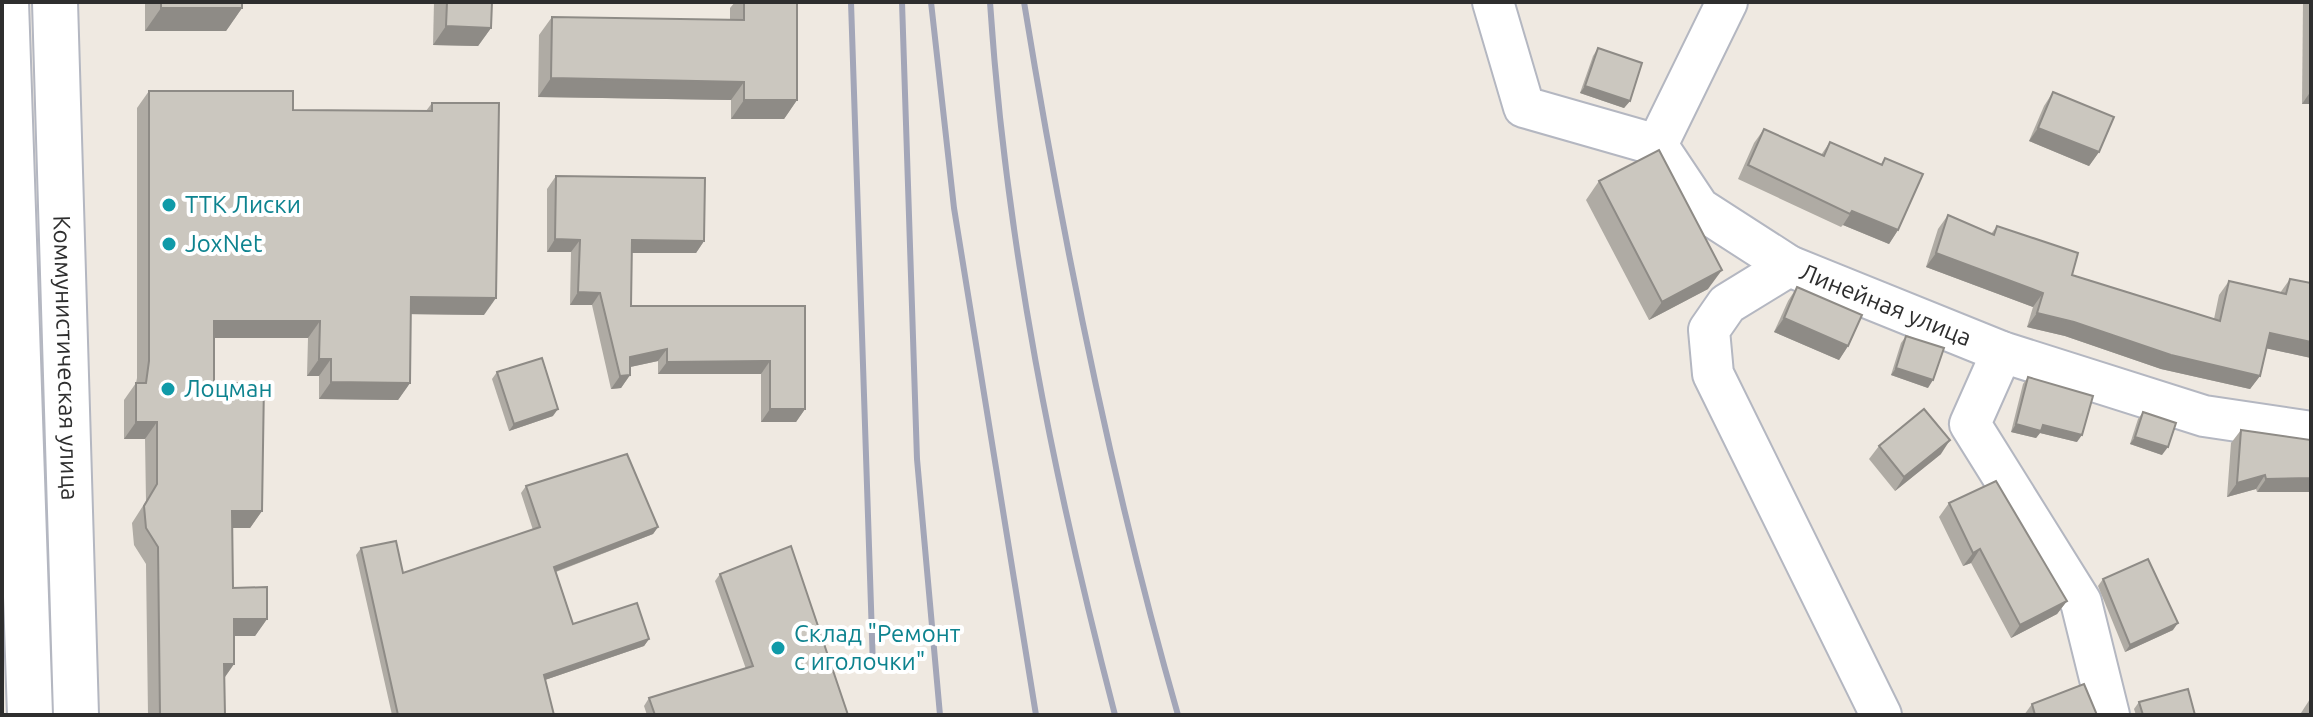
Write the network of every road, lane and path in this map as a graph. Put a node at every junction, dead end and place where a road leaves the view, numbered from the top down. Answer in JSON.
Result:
{"nodes":[{"id":1,"x":6,"y":2,"type":"edge"},
{"id":2,"x":55,"y":2,"type":"edge"},
{"id":3,"x":1493,"y":2,"type":"edge"},
{"id":4,"x":1727,"y":2,"type":"edge"},
{"id":5,"x":1657,"y":145,"type":"junction"},
{"id":6,"x":1789,"y":266,"type":"junction"},
{"id":7,"x":2002,"y":352,"type":"junction"},
{"id":8,"x":2311,"y":432,"type":"edge"},
{"id":9,"x":13,"y":482,"type":"edge"},
{"id":10,"x":30,"y":715,"type":"edge"},
{"id":11,"x":76,"y":715,"type":"edge"},
{"id":12,"x":1881,"y":715,"type":"edge"},
{"id":13,"x":2109,"y":715,"type":"edge"}],
"edges":[{"from":1,"to":9,"type":"main road","name":"Коммунистическая улица"},
{"from":2,"to":11,"type":"main road","name":"Коммунистическая улица"},
{"from":3,"to":5,"type":"street"},
{"from":4,"to":5,"type":"street"},
{"from":5,"to":6,"type":"street","name":"Линейная улица"},
{"from":6,"to":7,"type":"street","name":"Линейная улица"},
{"from":6,"to":12,"type":"street"},
{"from":7,"to":8,"type":"street","name":"Линейная улица"},
{"from":7,"to":13,"type":"street"},
{"from":9,"to":10,"type":"main road","name":"Коммунистическая улица"}]}
